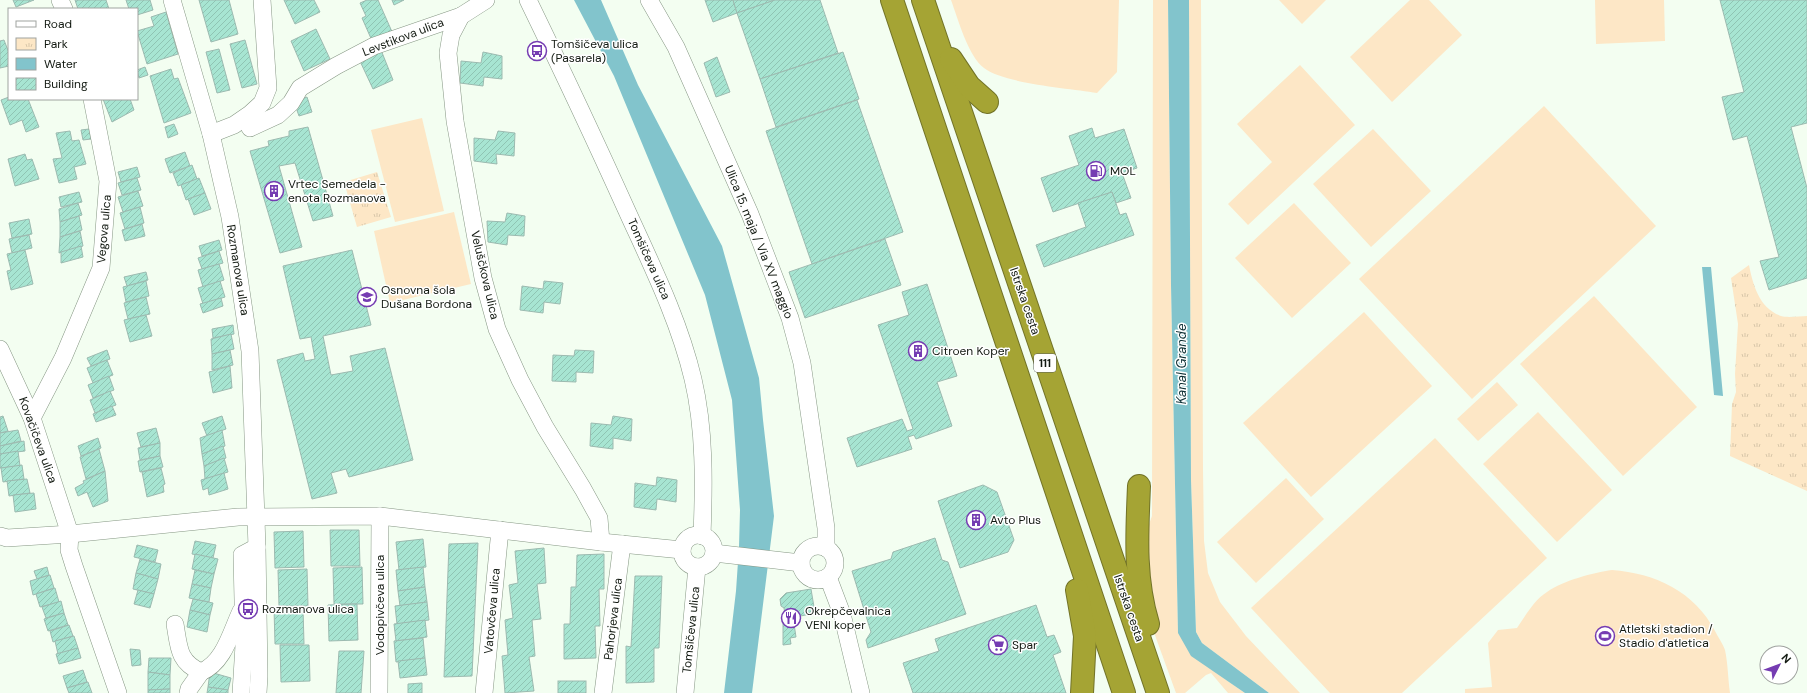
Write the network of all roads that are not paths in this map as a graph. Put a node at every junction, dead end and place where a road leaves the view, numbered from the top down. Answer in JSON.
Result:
{"nodes":[{"id":1,"x":172,"y":0,"type":"edge"},
{"id":2,"x":262,"y":0,"type":"edge"},
{"id":3,"x":486,"y":0,"type":"edge"},
{"id":4,"x":528,"y":0,"type":"edge"},
{"id":5,"x":649,"y":0,"type":"edge"},
{"id":6,"x":892,"y":0,"type":"edge"},
{"id":7,"x":923,"y":0,"type":"edge"},
{"id":8,"x":461,"y":16,"type":"junction"},
{"id":9,"x":937,"y":41,"type":"junction"},
{"id":10,"x":92,"y":100,"type":"edge"},
{"id":11,"x":987,"y":102,"type":"dead end"},
{"id":12,"x":250,"y":128,"type":"dead end"},
{"id":13,"x":211,"y":134,"type":"junction"},
{"id":14,"x":0,"y":348,"type":"edge"},
{"id":15,"x":32,"y":418,"type":"junction"},
{"id":16,"x":1139,"y":486,"type":"dead end"},
{"id":17,"x":256,"y":516,"type":"junction"},
{"id":18,"x":380,"y":516,"type":"junction"},
{"id":19,"x":1066,"y":522,"type":"junction"},
{"id":20,"x":500,"y":530,"type":"junction"},
{"id":21,"x":70,"y":534,"type":"junction"},
{"id":22,"x":0,"y":536,"type":"edge"},
{"id":23,"x":702,"y":536,"type":"junction"},
{"id":24,"x":601,"y":542,"type":"junction"},
{"id":25,"x":622,"y":544,"type":"junction"},
{"id":26,"x":257,"y":547,"type":"junction"},
{"id":27,"x":826,"y":548,"type":"junction"},
{"id":28,"x":682,"y":550,"type":"junction"},
{"id":29,"x":714,"y":553,"type":"junction"},
{"id":30,"x":801,"y":563,"type":"junction"},
{"id":31,"x":697,"y":567,"type":"junction"},
{"id":32,"x":828,"y":577,"type":"junction"},
{"id":33,"x":243,"y":608,"type":"junction"},
{"id":34,"x":175,"y":624,"type":"dead end"},
{"id":35,"x":201,"y":672,"type":"junction"},
{"id":36,"x":1156,"y":689,"type":"edge"},
{"id":37,"x":118,"y":693,"type":"edge"},
{"id":38,"x":188,"y":693,"type":"edge"},
{"id":39,"x":240,"y":693,"type":"edge"},
{"id":40,"x":258,"y":693,"type":"edge"},
{"id":41,"x":379,"y":693,"type":"edge"},
{"id":42,"x":484,"y":693,"type":"edge"},
{"id":43,"x":603,"y":693,"type":"edge"},
{"id":44,"x":685,"y":693,"type":"edge"},
{"id":45,"x":861,"y":693,"type":"edge"},
{"id":46,"x":1082,"y":693,"type":"edge"},
{"id":47,"x":1124,"y":693,"type":"edge"}],
"edges":[{"from":1,"to":13,"type":"street","name":"Rozmanova ulica"},
{"from":2,"to":13,"type":"street"},
{"from":3,"to":8,"type":"street","name":"Veluščkova ulica"},
{"from":4,"to":23,"type":"street","name":"Tomšičeva ulica"},
{"from":5,"to":27,"type":"street","name":"Ulica 15. maja / Via XV maggio"},
{"from":6,"to":19,"type":"highway","number":"111"},
{"from":7,"to":9,"type":"highway","name":"Istrska cesta","number":"111"},
{"from":8,"to":12,"type":"street","name":"Levstikova ulica"},
{"from":8,"to":24,"type":"street","name":"Veluščkova ulica"},
{"from":9,"to":11,"type":"highway"},
{"from":9,"to":36,"type":"highway","name":"Istrska cesta","number":"111"},
{"from":10,"to":15,"type":"street","name":"Vegova ulica"},
{"from":13,"to":17,"type":"street","name":"Rozmanova ulica"},
{"from":14,"to":15,"type":"street","name":"Kovačičeva ulica"},
{"from":15,"to":21,"type":"street","name":"Kovačičeva ulica"},
{"from":16,"to":36,"type":"highway"},
{"from":17,"to":18,"type":"street"},
{"from":17,"to":21,"type":"street"},
{"from":17,"to":26,"type":"street","name":"Rozmanova ulica"},
{"from":18,"to":20,"type":"street"},
{"from":18,"to":41,"type":"street","name":"Vodopivčeva ulica"},
{"from":19,"to":46,"type":"highway"},
{"from":19,"to":47,"type":"highway","number":"111"},
{"from":20,"to":24,"type":"street"},
{"from":20,"to":42,"type":"street","name":"Vatovčeva ulica"},
{"from":21,"to":22,"type":"street"},
{"from":21,"to":37,"type":"street","name":"Kovačičeva ulica"},
{"from":23,"to":28,"type":"street"},
{"from":23,"to":29,"type":"street"},
{"from":24,"to":25,"type":"street"},
{"from":25,"to":28,"type":"street"},
{"from":25,"to":43,"type":"street","name":"Pahorjeva ulica"},
{"from":26,"to":33,"type":"street"},
{"from":26,"to":40,"type":"street","name":"Rozmanova ulica"},
{"from":27,"to":30,"type":"street"},
{"from":27,"to":32,"type":"street","name":"Ulica 15. maja / Via XV maggio"},
{"from":28,"to":31,"type":"street"},
{"from":29,"to":30,"type":"street"},
{"from":29,"to":31,"type":"street"},
{"from":30,"to":32,"type":"street"},
{"from":31,"to":44,"type":"street","name":"Tomšičeva ulica"},
{"from":32,"to":45,"type":"street"},
{"from":33,"to":35,"type":"street"},
{"from":33,"to":39,"type":"street"},
{"from":34,"to":35,"type":"street"},
{"from":35,"to":38,"type":"street"}]}
